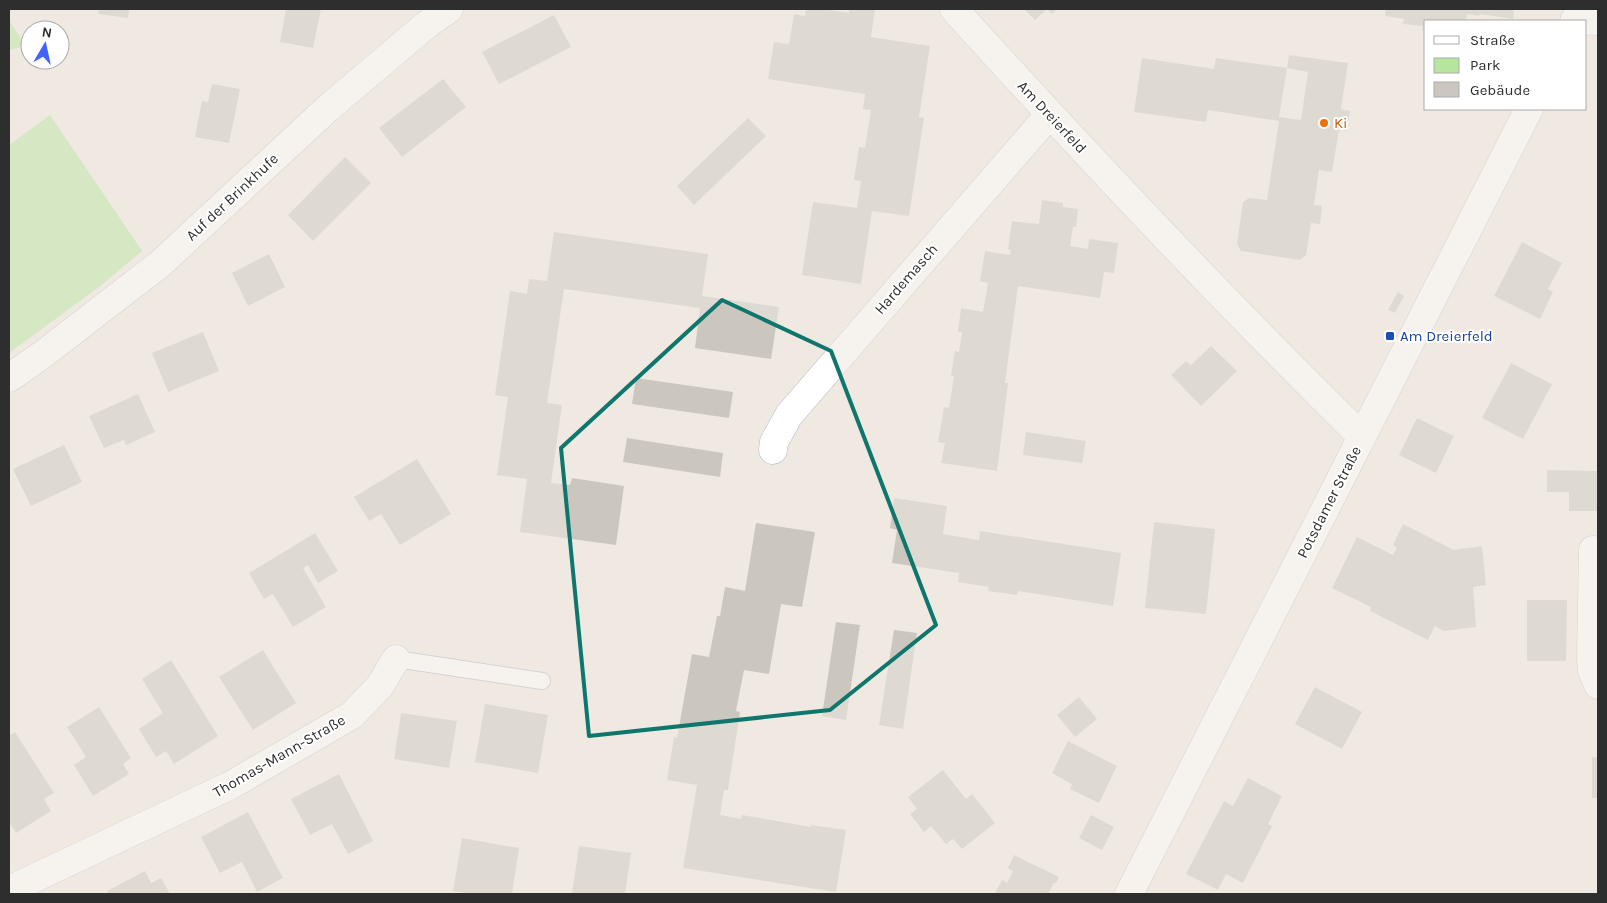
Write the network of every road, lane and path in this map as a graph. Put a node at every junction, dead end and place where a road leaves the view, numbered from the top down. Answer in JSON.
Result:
{"nodes":[{"id":1,"x":449,"y":9,"type":"edge"},
{"id":2,"x":954,"y":9,"type":"edge"},
{"id":3,"x":1528,"y":110,"type":"edge"},
{"id":4,"x":1049,"y":115,"type":"junction"},
{"id":5,"x":9,"y":378,"type":"edge"},
{"id":6,"x":1362,"y":437,"type":"junction"},
{"id":7,"x":772,"y":450,"type":"dead end"},
{"id":8,"x":1593,"y":550,"type":"dead end"},
{"id":9,"x":396,"y":659,"type":"joint"},
{"id":10,"x":542,"y":682,"type":"dead end"},
{"id":11,"x":1598,"y":685,"type":"edge"},
{"id":12,"x":9,"y":890,"type":"edge"},
{"id":13,"x":1129,"y":894,"type":"edge"}],
"edges":[{"from":1,"to":5,"type":"street","name":"Auf der Brinkhufe"},
{"from":2,"to":4,"type":"street","name":"Am Dreierfeld"},
{"from":3,"to":6,"type":"street","name":"Potsdamer Straße"},
{"from":4,"to":6,"type":"street","name":"Am Dreierfeld"},
{"from":4,"to":7,"type":"street","name":"Hardemasch"},
{"from":6,"to":13,"type":"street","name":"Potsdamer Straße"},
{"from":8,"to":11,"type":"street"},
{"from":9,"to":10,"type":"lane","name":"Thomas-Mann-Straße"},
{"from":9,"to":12,"type":"street","name":"Thomas-Mann-Straße"}]}
